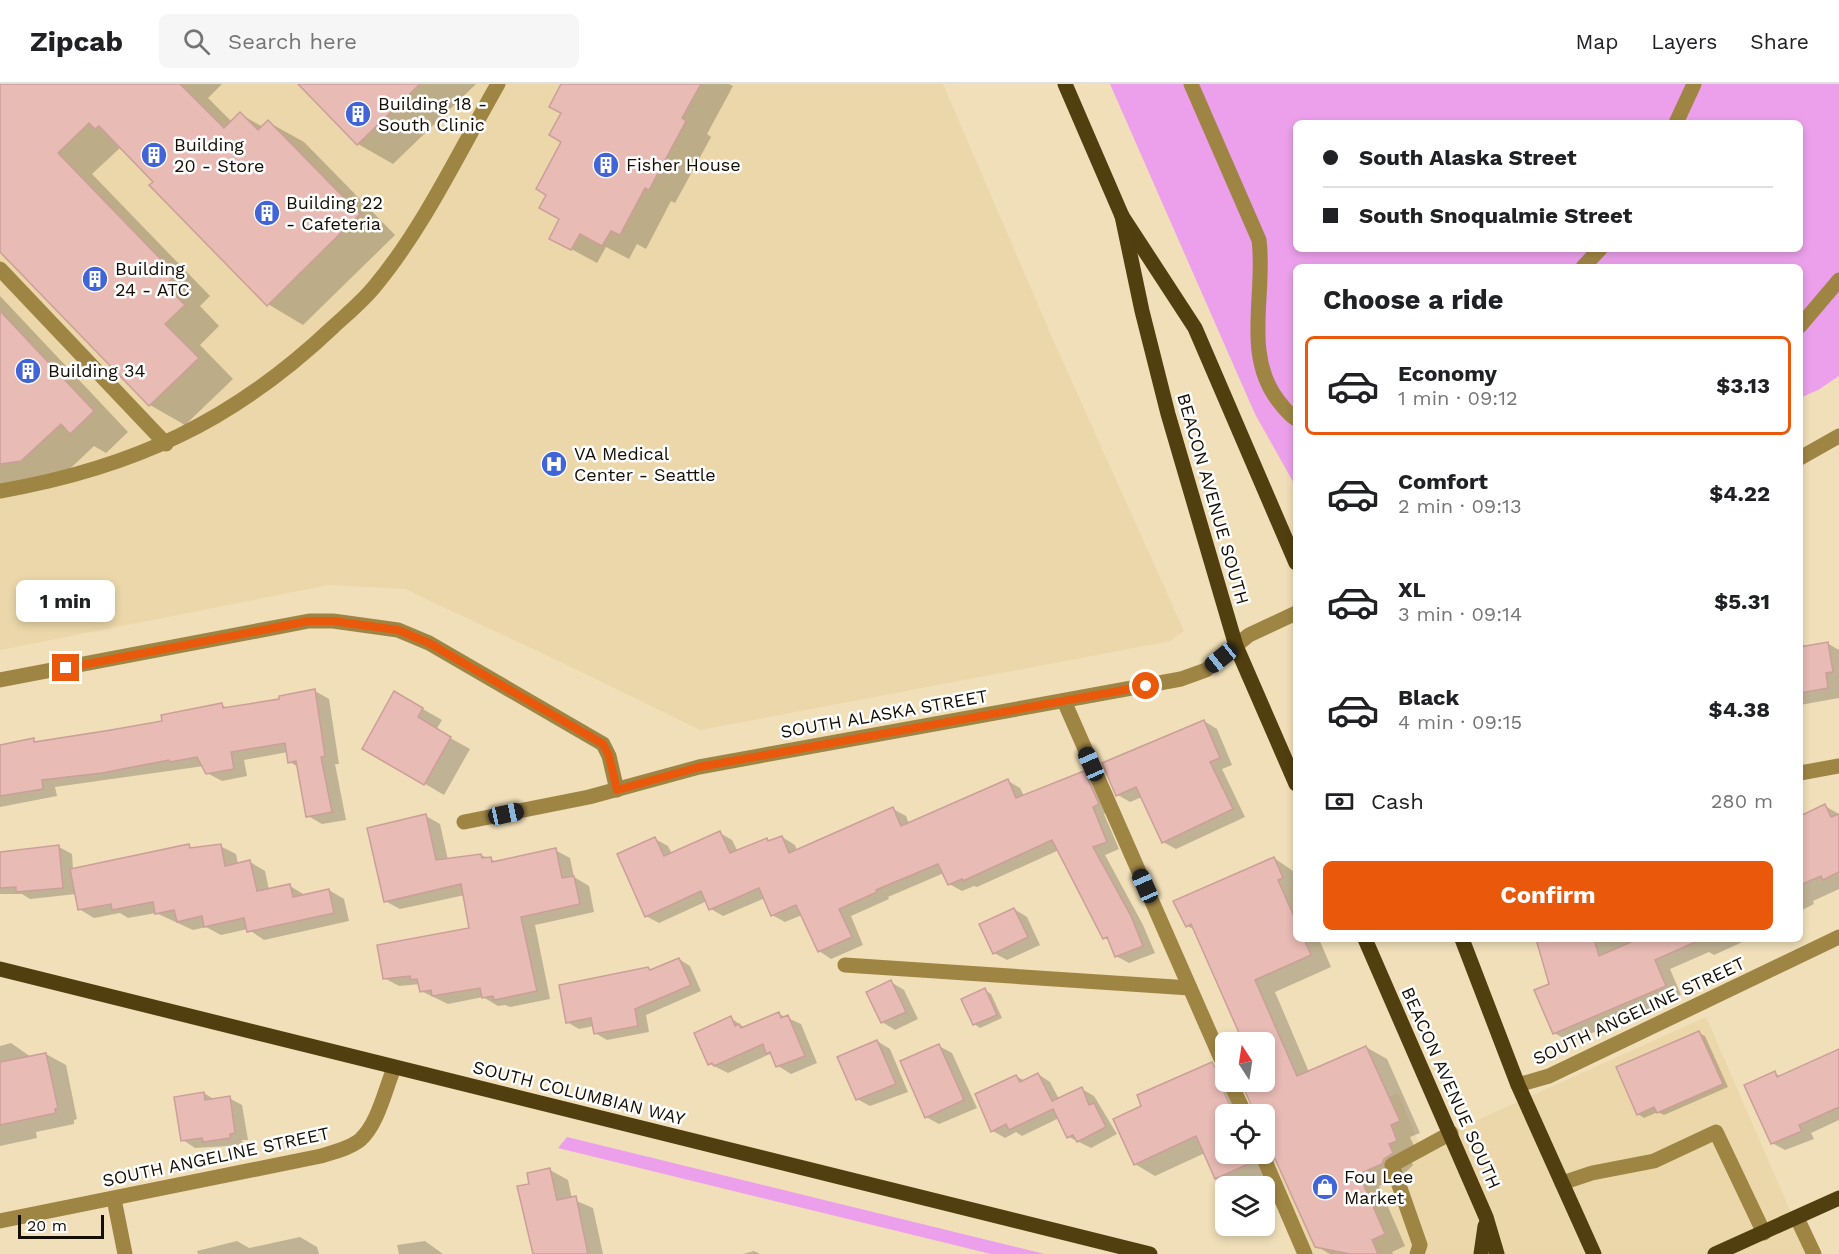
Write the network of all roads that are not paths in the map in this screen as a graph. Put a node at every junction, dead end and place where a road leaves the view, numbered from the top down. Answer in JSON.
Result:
{"nodes":[{"id":1,"x":498,"y":84,"type":"edge"},
{"id":2,"x":1065,"y":84,"type":"edge"},
{"id":3,"x":1191,"y":84,"type":"edge"},
{"id":4,"x":1694,"y":84,"type":"edge"},
{"id":5,"x":1677,"y":120,"type":"edge"},
{"id":6,"x":1122,"y":216,"type":"junction"},
{"id":7,"x":1597,"y":252,"type":"edge"},
{"id":8,"x":1586,"y":264,"type":"edge"},
{"id":9,"x":0,"y":270,"type":"edge"},
{"id":10,"x":1839,"y":280,"type":"edge"},
{"id":11,"x":1803,"y":322,"type":"edge"},
{"id":12,"x":1293,"y":417,"type":"edge"},
{"id":13,"x":1839,"y":436,"type":"edge"},
{"id":14,"x":166,"y":444,"type":"junction"},
{"id":15,"x":1803,"y":456,"type":"edge"},
{"id":16,"x":0,"y":491,"type":"edge"},
{"id":17,"x":1293,"y":556,"type":"edge"},
{"id":18,"x":1293,"y":614,"type":"edge"},
{"id":19,"x":1236,"y":646,"type":"junction"},
{"id":20,"x":0,"y":680,"type":"edge"},
{"id":21,"x":1064,"y":701,"type":"junction"},
{"id":22,"x":1839,"y":766,"type":"edge"},
{"id":23,"x":1803,"y":772,"type":"edge"},
{"id":24,"x":1293,"y":777,"type":"edge"},
{"id":25,"x":617,"y":790,"type":"junction"},
{"id":26,"x":464,"y":822,"type":"dead end"},
{"id":27,"x":1839,"y":937,"type":"edge"},
{"id":28,"x":1366,"y":942,"type":"edge"},
{"id":29,"x":1463,"y":942,"type":"edge"},
{"id":30,"x":845,"y":965,"type":"dead end"},
{"id":31,"x":0,"y":969,"type":"edge"},
{"id":32,"x":1190,"y":988,"type":"junction"},
{"id":33,"x":1215,"y":1045,"type":"edge"},
{"id":34,"x":394,"y":1068,"type":"junction"},
{"id":35,"x":1518,"y":1085,"type":"junction"},
{"id":36,"x":1451,"y":1133,"type":"junction"},
{"id":37,"x":1266,"y":1164,"type":"edge"},
{"id":38,"x":1562,"y":1184,"type":"junction"},
{"id":39,"x":1839,"y":1198,"type":"edge"},
{"id":40,"x":114,"y":1199,"type":"junction"},
{"id":41,"x":1486,"y":1217,"type":"junction"},
{"id":42,"x":1797,"y":1218,"type":"junction"},
{"id":43,"x":0,"y":1221,"type":"edge"},
{"id":44,"x":1764,"y":1233,"type":"junction"},
{"id":45,"x":125,"y":1254,"type":"edge"},
{"id":46,"x":1150,"y":1254,"type":"edge"},
{"id":47,"x":1305,"y":1254,"type":"edge"},
{"id":48,"x":1417,"y":1254,"type":"edge"},
{"id":49,"x":1481,"y":1254,"type":"edge"},
{"id":50,"x":1497,"y":1254,"type":"edge"},
{"id":51,"x":1594,"y":1254,"type":"edge"},
{"id":52,"x":1715,"y":1254,"type":"edge"},
{"id":53,"x":1814,"y":1254,"type":"edge"}],
"edges":[{"from":1,"to":14,"type":"street"},
{"from":2,"to":6,"type":"main road","name":"BEACON AVENUE SOUTH"},
{"from":3,"to":12,"type":"street"},
{"from":4,"to":5,"type":"street"},
{"from":6,"to":17,"type":"main road","name":"BEACON AVENUE SOUTH"},
{"from":6,"to":19,"type":"main road","name":"BEACON AVENUE SOUTH"},
{"from":7,"to":8,"type":"street"},
{"from":9,"to":14,"type":"street"},
{"from":10,"to":11,"type":"street"},
{"from":13,"to":15,"type":"street"},
{"from":14,"to":16,"type":"street"},
{"from":18,"to":19,"type":"street","name":"SOUTH ALASKA STREET"},
{"from":19,"to":21,"type":"street","name":"SOUTH ALASKA STREET"},
{"from":19,"to":24,"type":"main road","name":"BEACON AVENUE SOUTH"},
{"from":20,"to":25,"type":"street"},
{"from":21,"to":25,"type":"street","name":"SOUTH ALASKA STREET"},
{"from":21,"to":32,"type":"street"},
{"from":22,"to":23,"type":"street"},
{"from":25,"to":26,"type":"street","name":"SOUTH ALASKA STREET"},
{"from":27,"to":35,"type":"street","name":"SOUTH ANGELINE STREET"},
{"from":28,"to":36,"type":"main road","name":"BEACON AVENUE SOUTH"},
{"from":29,"to":35,"type":"main road"},
{"from":30,"to":32,"type":"street"},
{"from":31,"to":34,"type":"main road","name":"SOUTH COLUMBIAN WAY"},
{"from":32,"to":33,"type":"street"},
{"from":34,"to":40,"type":"street","name":"SOUTH ANGELINE STREET"},
{"from":34,"to":46,"type":"main road","name":"SOUTH COLUMBIAN WAY"},
{"from":35,"to":38,"type":"main road"},
{"from":36,"to":41,"type":"main road","name":"BEACON AVENUE SOUTH"},
{"from":36,"to":48,"type":"street"},
{"from":37,"to":47,"type":"street"},
{"from":38,"to":44,"type":"street"},
{"from":38,"to":51,"type":"main road"},
{"from":39,"to":42,"type":"main road"},
{"from":40,"to":43,"type":"street","name":"SOUTH ANGELINE STREET"},
{"from":40,"to":45,"type":"street"},
{"from":41,"to":49,"type":"main road"},
{"from":41,"to":50,"type":"main road","name":"BEACON AVENUE SOUTH"},
{"from":42,"to":44,"type":"main road"},
{"from":42,"to":53,"type":"street"},
{"from":44,"to":52,"type":"main road"}]}
